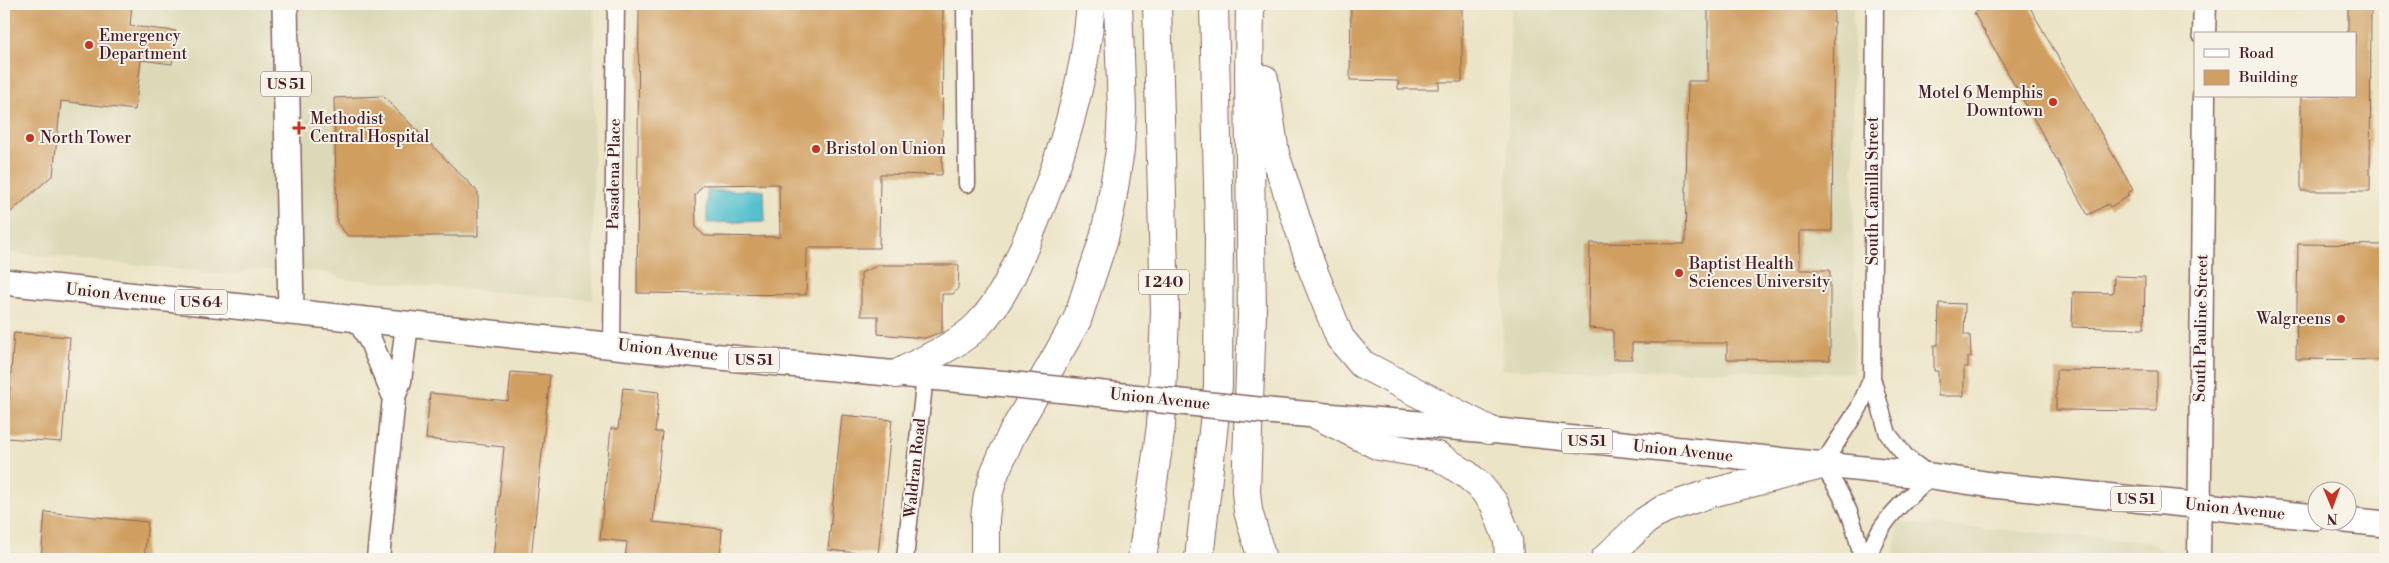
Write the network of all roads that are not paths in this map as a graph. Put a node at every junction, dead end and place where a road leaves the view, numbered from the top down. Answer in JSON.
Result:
{"nodes":[{"id":1,"x":285,"y":4,"type":"edge"},
{"id":2,"x":616,"y":4,"type":"edge"},
{"id":3,"x":965,"y":4,"type":"edge"},
{"id":4,"x":1091,"y":4,"type":"edge"},
{"id":5,"x":1118,"y":4,"type":"edge"},
{"id":6,"x":1157,"y":4,"type":"edge"},
{"id":7,"x":1214,"y":4,"type":"edge"},
{"id":8,"x":1250,"y":4,"type":"edge"},
{"id":9,"x":1254,"y":4,"type":"edge"},
{"id":10,"x":1874,"y":4,"type":"edge"},
{"id":11,"x":2205,"y":4,"type":"edge"},
{"id":12,"x":2204,"y":32,"type":"edge"},
{"id":13,"x":2204,"y":98,"type":"edge"},
{"id":14,"x":967,"y":184,"type":"dead end"},
{"id":15,"x":4,"y":282,"type":"edge"},
{"id":16,"x":291,"y":312,"type":"junction"},
{"id":17,"x":358,"y":320,"type":"junction"},
{"id":18,"x":407,"y":325,"type":"junction"},
{"id":19,"x":612,"y":344,"type":"junction"},
{"id":20,"x":898,"y":374,"type":"junction"},
{"id":21,"x":925,"y":376,"type":"junction"},
{"id":22,"x":1872,"y":378,"type":"junction"},
{"id":23,"x":394,"y":397,"type":"junction"},
{"id":24,"x":1319,"y":416,"type":"junction"},
{"id":25,"x":1489,"y":430,"type":"junction"},
{"id":26,"x":1822,"y":465,"type":"junction"},
{"id":27,"x":1931,"y":476,"type":"junction"},
{"id":28,"x":2199,"y":505,"type":"junction"},
{"id":29,"x":2306,"y":516,"type":"edge"},
{"id":30,"x":2356,"y":521,"type":"edge"},
{"id":31,"x":2385,"y":524,"type":"edge"},
{"id":32,"x":378,"y":559,"type":"edge"},
{"id":33,"x":905,"y":559,"type":"edge"},
{"id":34,"x":985,"y":559,"type":"edge"},
{"id":35,"x":1142,"y":559,"type":"edge"},
{"id":36,"x":1199,"y":559,"type":"edge"},
{"id":37,"x":1262,"y":559,"type":"edge"},
{"id":38,"x":1509,"y":559,"type":"edge"},
{"id":39,"x":1605,"y":559,"type":"edge"},
{"id":40,"x":1862,"y":559,"type":"edge"},
{"id":41,"x":1868,"y":559,"type":"edge"},
{"id":42,"x":2199,"y":559,"type":"edge"}],
"edges":[{"from":1,"to":16,"type":"main road","number":"US 51"},
{"from":2,"to":19,"type":"street","name":"Pasadena Place"},
{"from":3,"to":14,"type":"street"},
{"from":4,"to":20,"type":"highway"},
{"from":5,"to":34,"type":"highway"},
{"from":6,"to":35,"type":"highway","number":"I 240"},
{"from":7,"to":36,"type":"highway"},
{"from":8,"to":37,"type":"highway"},
{"from":9,"to":25,"type":"highway"},
{"from":10,"to":22,"type":"street","name":"South Camilla Street"},
{"from":11,"to":12,"type":"main road"},
{"from":13,"to":28,"type":"main road","name":"South Pauline Street"},
{"from":15,"to":16,"type":"main road","name":"Union Avenue","number":"US 64"},
{"from":16,"to":17,"type":"main road","name":"Union Avenue","number":"US 51"},
{"from":17,"to":18,"type":"main road","name":"Union Avenue","number":"US 51"},
{"from":17,"to":23,"type":"main road"},
{"from":18,"to":19,"type":"main road","name":"Union Avenue","number":"US 51"},
{"from":18,"to":23,"type":"main road"},
{"from":19,"to":20,"type":"main road","name":"Union Avenue","number":"US 51"},
{"from":20,"to":21,"type":"main road","name":"Union Avenue","number":"US 51"},
{"from":21,"to":24,"type":"main road","name":"Union Avenue","number":"US 51","bridge":true},
{"from":21,"to":33,"type":"street","name":"Waldran Road"},
{"from":22,"to":26,"type":"street","name":"South Camilla Street"},
{"from":22,"to":27,"type":"street","name":"South Camilla Street"},
{"from":23,"to":32,"type":"main road"},
{"from":24,"to":25,"type":"main road","name":"Union Avenue","number":"US 51"},
{"from":24,"to":38,"type":"highway"},
{"from":25,"to":26,"type":"main road","name":"Union Avenue","number":"US 51"},
{"from":26,"to":27,"type":"main road","name":"Union Avenue","number":"US 51"},
{"from":26,"to":39,"type":"highway"},
{"from":26,"to":40,"type":"street"},
{"from":27,"to":28,"type":"main road","name":"Union Avenue","number":"US 51"},
{"from":27,"to":41,"type":"street"},
{"from":28,"to":29,"type":"main road","name":"Union Avenue","number":"US 51"},
{"from":28,"to":42,"type":"main road","name":"South Pauline Street"},
{"from":30,"to":31,"type":"main road"}]}
